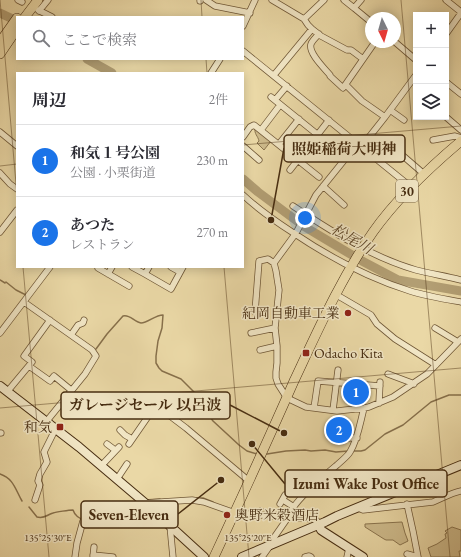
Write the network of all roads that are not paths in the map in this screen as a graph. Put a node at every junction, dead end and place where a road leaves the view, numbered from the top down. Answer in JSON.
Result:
{"nodes":[{"id":1,"x":38,"y":0,"type":"edge"},
{"id":2,"x":48,"y":0,"type":"edge"},
{"id":3,"x":206,"y":0,"type":"edge"},
{"id":4,"x":255,"y":0,"type":"edge"},
{"id":5,"x":272,"y":0,"type":"edge"},
{"id":6,"x":324,"y":0,"type":"edge"},
{"id":7,"x":344,"y":0,"type":"edge"},
{"id":8,"x":361,"y":0,"type":"edge"},
{"id":9,"x":446,"y":0,"type":"edge"},
{"id":10,"x":23,"y":1,"type":"edge"},
{"id":11,"x":354,"y":8,"type":"junction"},
{"id":12,"x":250,"y":12,"type":"junction"},
{"id":13,"x":461,"y":12,"type":"edge"},
{"id":14,"x":22,"y":16,"type":"edge"},
{"id":15,"x":50,"y":16,"type":"edge"},
{"id":16,"x":365,"y":17,"type":"edge"},
{"id":17,"x":304,"y":19,"type":"junction"},
{"id":18,"x":244,"y":23,"type":"edge"},
{"id":19,"x":312,"y":28,"type":"junction"},
{"id":20,"x":14,"y":30,"type":"edge"},
{"id":21,"x":449,"y":30,"type":"edge"},
{"id":22,"x":319,"y":34,"type":"junction"},
{"id":23,"x":0,"y":42,"type":"edge"},
{"id":24,"x":401,"y":47,"type":"edge"},
{"id":25,"x":371,"y":48,"type":"edge"},
{"id":26,"x":244,"y":52,"type":"edge"},
{"id":27,"x":0,"y":54,"type":"edge"},
{"id":28,"x":413,"y":57,"type":"edge"},
{"id":29,"x":363,"y":59,"type":"junction"},
{"id":30,"x":219,"y":60,"type":"edge"},
{"id":31,"x":212,"y":72,"type":"edge"},
{"id":32,"x":274,"y":75,"type":"junction"},
{"id":33,"x":413,"y":78,"type":"edge"},
{"id":34,"x":448,"y":84,"type":"edge"},
{"id":35,"x":346,"y":85,"type":"junction"},
{"id":36,"x":287,"y":86,"type":"junction"},
{"id":37,"x":461,"y":94,"type":"edge"},
{"id":38,"x":280,"y":105,"type":"junction"},
{"id":39,"x":390,"y":110,"type":"junction"},
{"id":40,"x":385,"y":117,"type":"junction"},
{"id":41,"x":449,"y":117,"type":"edge"},
{"id":42,"x":298,"y":119,"type":"junction"},
{"id":43,"x":329,"y":120,"type":"junction"},
{"id":44,"x":404,"y":120,"type":"dead end"},
{"id":45,"x":261,"y":130,"type":"junction"},
{"id":46,"x":461,"y":130,"type":"edge"},
{"id":47,"x":0,"y":132,"type":"edge"},
{"id":48,"x":318,"y":135,"type":"junction"},
{"id":49,"x":244,"y":136,"type":"edge"},
{"id":50,"x":461,"y":138,"type":"edge"},
{"id":51,"x":433,"y":140,"type":"dead end"},
{"id":52,"x":313,"y":141,"type":"junction"},
{"id":53,"x":461,"y":141,"type":"edge"},
{"id":54,"x":278,"y":144,"type":"junction"},
{"id":55,"x":360,"y":144,"type":"junction"},
{"id":56,"x":16,"y":145,"type":"edge"},
{"id":57,"x":244,"y":147,"type":"edge"},
{"id":58,"x":330,"y":155,"type":"dead end"},
{"id":59,"x":402,"y":155,"type":"dead end"},
{"id":60,"x":259,"y":160,"type":"dead end"},
{"id":61,"x":298,"y":160,"type":"junction"},
{"id":62,"x":290,"y":170,"type":"dead end"},
{"id":63,"x":0,"y":173,"type":"edge"},
{"id":64,"x":424,"y":174,"type":"junction"},
{"id":65,"x":319,"y":177,"type":"dead end"},
{"id":66,"x":323,"y":186,"type":"junction"},
{"id":67,"x":411,"y":187,"type":"junction"},
{"id":68,"x":16,"y":188,"type":"edge"},
{"id":69,"x":244,"y":196,"type":"edge"},
{"id":70,"x":344,"y":205,"type":"dead end"},
{"id":71,"x":292,"y":206,"type":"dead end"},
{"id":72,"x":16,"y":211,"type":"edge"},
{"id":73,"x":306,"y":215,"type":"junction"},
{"id":74,"x":0,"y":232,"type":"edge"},
{"id":75,"x":296,"y":234,"type":"junction"},
{"id":76,"x":362,"y":249,"type":"junction"},
{"id":77,"x":274,"y":263,"type":"junction"},
{"id":78,"x":351,"y":267,"type":"junction"},
{"id":79,"x":49,"y":268,"type":"edge"},
{"id":80,"x":98,"y":268,"type":"dead end"},
{"id":81,"x":111,"y":268,"type":"edge"},
{"id":82,"x":134,"y":268,"type":"edge"},
{"id":83,"x":148,"y":268,"type":"edge"},
{"id":84,"x":182,"y":270,"type":"edge"},
{"id":85,"x":108,"y":274,"type":"junction"},
{"id":86,"x":145,"y":274,"type":"junction"},
{"id":87,"x":461,"y":280,"type":"edge"},
{"id":88,"x":129,"y":286,"type":"dead end"},
{"id":89,"x":335,"y":294,"type":"junction"},
{"id":90,"x":24,"y":302,"type":"junction"},
{"id":91,"x":461,"y":302,"type":"edge"},
{"id":92,"x":255,"y":312,"type":"dead end"},
{"id":93,"x":50,"y":320,"type":"junction"},
{"id":94,"x":84,"y":320,"type":"dead end"},
{"id":95,"x":275,"y":328,"type":"junction"},
{"id":96,"x":435,"y":328,"type":"dead end"},
{"id":97,"x":0,"y":333,"type":"edge"},
{"id":98,"x":251,"y":333,"type":"dead end"},
{"id":99,"x":71,"y":335,"type":"junction"},
{"id":100,"x":460,"y":341,"type":"edge"},
{"id":101,"x":277,"y":346,"type":"junction"},
{"id":102,"x":260,"y":350,"type":"dead end"},
{"id":103,"x":29,"y":366,"type":"junction"},
{"id":104,"x":436,"y":366,"type":"junction"},
{"id":105,"x":338,"y":370,"type":"dead end"},
{"id":106,"x":388,"y":374,"type":"dead end"},
{"id":107,"x":337,"y":383,"type":"junction"},
{"id":108,"x":414,"y":384,"type":"junction"},
{"id":109,"x":3,"y":389,"type":"edge"},
{"id":110,"x":71,"y":390,"type":"junction"},
{"id":111,"x":287,"y":398,"type":"junction"},
{"id":112,"x":379,"y":403,"type":"junction"},
{"id":113,"x":314,"y":408,"type":"junction"},
{"id":114,"x":364,"y":408,"type":"junction"},
{"id":115,"x":333,"y":410,"type":"junction"},
{"id":116,"x":46,"y":422,"type":"junction"},
{"id":117,"x":56,"y":428,"type":"junction"},
{"id":118,"x":120,"y":430,"type":"dead end"},
{"id":119,"x":337,"y":438,"type":"dead end"},
{"id":120,"x":357,"y":438,"type":"junction"},
{"id":121,"x":107,"y":444,"type":"dead end"},
{"id":122,"x":127,"y":464,"type":"dead end"},
{"id":123,"x":461,"y":465,"type":"edge"},
{"id":124,"x":102,"y":466,"type":"junction"},
{"id":125,"x":116,"y":479,"type":"junction"},
{"id":126,"x":249,"y":481,"type":"junction"},
{"id":127,"x":300,"y":486,"type":"dead end"},
{"id":128,"x":358,"y":488,"type":"dead end"},
{"id":129,"x":461,"y":491,"type":"edge"},
{"id":130,"x":306,"y":493,"type":"junction"},
{"id":131,"x":35,"y":500,"type":"dead end"},
{"id":132,"x":283,"y":500,"type":"dead end"},
{"id":133,"x":377,"y":500,"type":"junction"},
{"id":134,"x":145,"y":503,"type":"junction"},
{"id":135,"x":407,"y":504,"type":"junction"},
{"id":136,"x":294,"y":507,"type":"junction"},
{"id":137,"x":358,"y":508,"type":"junction"},
{"id":138,"x":234,"y":513,"type":"junction"},
{"id":139,"x":289,"y":516,"type":"junction"},
{"id":140,"x":83,"y":521,"type":"dead end"},
{"id":141,"x":319,"y":525,"type":"junction"},
{"id":142,"x":170,"y":526,"type":"junction"},
{"id":143,"x":270,"y":546,"type":"junction"},
{"id":144,"x":94,"y":547,"type":"dead end"},
{"id":145,"x":349,"y":548,"type":"junction"},
{"id":146,"x":407,"y":554,"type":"dead end"},
{"id":147,"x":114,"y":555,"type":"edge"},
{"id":148,"x":93,"y":556,"type":"edge"},
{"id":149,"x":76,"y":557,"type":"edge"},
{"id":150,"x":174,"y":557,"type":"edge"},
{"id":151,"x":204,"y":557,"type":"edge"},
{"id":152,"x":214,"y":557,"type":"edge"},
{"id":153,"x":242,"y":557,"type":"edge"},
{"id":154,"x":262,"y":557,"type":"edge"},
{"id":155,"x":305,"y":557,"type":"edge"},
{"id":156,"x":311,"y":557,"type":"edge"},
{"id":157,"x":346,"y":557,"type":"edge"},
{"id":158,"x":363,"y":557,"type":"edge"},
{"id":159,"x":418,"y":557,"type":"edge"}],
"edges":[{"from":1,"to":14,"type":"main road"},
{"from":2,"to":15,"type":"street"},
{"from":3,"to":12,"type":"street"},
{"from":4,"to":12,"type":"street"},
{"from":5,"to":17,"type":"street"},
{"from":6,"to":17,"type":"street"},
{"from":7,"to":11,"type":"street"},
{"from":8,"to":11,"type":"street"},
{"from":9,"to":13,"type":"street"},
{"from":10,"to":14,"type":"main road"},
{"from":11,"to":16,"type":"street"},
{"from":12,"to":18,"type":"street"},
{"from":13,"to":21,"type":"street"},
{"from":17,"to":19,"type":"street"},
{"from":19,"to":22,"type":"street"},
{"from":19,"to":32,"type":"street"},
{"from":20,"to":23,"type":"main road"},
{"from":20,"to":27,"type":"main road"},
{"from":22,"to":29,"type":"street"},
{"from":22,"to":35,"type":"street"},
{"from":24,"to":28,"type":"street"},
{"from":25,"to":29,"type":"street"},
{"from":26,"to":32,"type":"street"},
{"from":29,"to":35,"type":"street"},
{"from":30,"to":31,"type":"street"},
{"from":32,"to":36,"type":"street"},
{"from":33,"to":39,"type":"street"},
{"from":34,"to":37,"type":"street"},
{"from":35,"to":40,"type":"street"},
{"from":36,"to":38,"type":"street"},
{"from":36,"to":43,"type":"street"},
{"from":38,"to":42,"type":"street"},
{"from":38,"to":45,"type":"street"},
{"from":39,"to":40,"type":"street"},
{"from":39,"to":44,"type":"street"},
{"from":40,"to":55,"type":"street"},
{"from":41,"to":46,"type":"street"},
{"from":42,"to":48,"type":"street"},
{"from":42,"to":54,"type":"street"},
{"from":43,"to":48,"type":"street"},
{"from":43,"to":55,"type":"street"},
{"from":45,"to":49,"type":"street"},
{"from":45,"to":54,"type":"street"},
{"from":47,"to":56,"type":"street"},
{"from":48,"to":52,"type":"street"},
{"from":50,"to":51,"type":"street"},
{"from":52,"to":58,"type":"street"},
{"from":52,"to":61,"type":"street"},
{"from":53,"to":64,"type":"main road","number":"30"},
{"from":54,"to":61,"type":"street"},
{"from":55,"to":66,"type":"street"},
{"from":55,"to":67,"type":"street"},
{"from":57,"to":60,"type":"street"},
{"from":59,"to":64,"type":"street"},
{"from":61,"to":62,"type":"street"},
{"from":61,"to":65,"type":"street"},
{"from":63,"to":68,"type":"street"},
{"from":64,"to":67,"type":"main road","number":"30"},
{"from":66,"to":70,"type":"street"},
{"from":66,"to":73,"type":"street"},
{"from":67,"to":76,"type":"main road","number":"30"},
{"from":69,"to":75,"type":"street"},
{"from":71,"to":73,"type":"street"},
{"from":72,"to":74,"type":"street"},
{"from":73,"to":75,"type":"street"},
{"from":73,"to":76,"type":"street"},
{"from":75,"to":77,"type":"street"},
{"from":75,"to":78,"type":"street"},
{"from":76,"to":78,"type":"main road","number":"30"},
{"from":76,"to":87,"type":"street"},
{"from":77,"to":92,"type":"street"},
{"from":77,"to":95,"type":"street"},
{"from":78,"to":89,"type":"main road","number":"30"},
{"from":78,"to":91,"type":"street"},
{"from":79,"to":90,"type":"street"},
{"from":80,"to":85,"type":"street"},
{"from":81,"to":85,"type":"street"},
{"from":82,"to":86,"type":"street"},
{"from":83,"to":86,"type":"street"},
{"from":84,"to":86,"type":"street"},
{"from":85,"to":88,"type":"street"},
{"from":89,"to":104,"type":"street"},
{"from":89,"to":111,"type":"main road","number":"30"},
{"from":90,"to":93,"type":"street"},
{"from":90,"to":97,"type":"street"},
{"from":93,"to":99,"type":"street"},
{"from":93,"to":103,"type":"street"},
{"from":94,"to":99,"type":"street"},
{"from":95,"to":98,"type":"street"},
{"from":95,"to":101,"type":"street"},
{"from":96,"to":100,"type":"street"},
{"from":99,"to":110,"type":"street"},
{"from":100,"to":104,"type":"street"},
{"from":101,"to":102,"type":"street"},
{"from":101,"to":111,"type":"street"},
{"from":103,"to":109,"type":"street"},
{"from":103,"to":110,"type":"street"},
{"from":104,"to":108,"type":"street"},
{"from":105,"to":107,"type":"street"},
{"from":106,"to":108,"type":"street"},
{"from":107,"to":112,"type":"street"},
{"from":107,"to":113,"type":"street"},
{"from":107,"to":115,"type":"street"},
{"from":108,"to":112,"type":"street"},
{"from":109,"to":116,"type":"main road"},
{"from":110,"to":116,"type":"street"},
{"from":111,"to":113,"type":"street"},
{"from":111,"to":126,"type":"main road","number":"30"},
{"from":112,"to":114,"type":"street"},
{"from":113,"to":115,"type":"street"},
{"from":114,"to":115,"type":"street"},
{"from":114,"to":120,"type":"street"},
{"from":116,"to":117,"type":"main road"},
{"from":117,"to":124,"type":"main road"},
{"from":117,"to":131,"type":"street"},
{"from":118,"to":126,"type":"street"},
{"from":119,"to":120,"type":"street"},
{"from":120,"to":130,"type":"street"},
{"from":121,"to":124,"type":"street"},
{"from":122,"to":125,"type":"street"},
{"from":123,"to":133,"type":"main road"},
{"from":124,"to":125,"type":"main road"},
{"from":125,"to":134,"type":"main road"},
{"from":126,"to":138,"type":"main road","number":"30"},
{"from":127,"to":130,"type":"street"},
{"from":128,"to":133,"type":"street"},
{"from":129,"to":135,"type":"street"},
{"from":130,"to":136,"type":"street"},
{"from":132,"to":136,"type":"street"},
{"from":133,"to":137,"type":"main road"},
{"from":134,"to":138,"type":"street"},
{"from":134,"to":142,"type":"main road"},
{"from":135,"to":137,"type":"street"},
{"from":135,"to":159,"type":"street"},
{"from":136,"to":139,"type":"street"},
{"from":137,"to":141,"type":"main road"},
{"from":138,"to":139,"type":"street"},
{"from":138,"to":152,"type":"main road","number":"30"},
{"from":139,"to":141,"type":"street"},
{"from":139,"to":143,"type":"street"},
{"from":140,"to":149,"type":"street"},
{"from":141,"to":143,"type":"main road"},
{"from":141,"to":145,"type":"main road"},
{"from":142,"to":150,"type":"street"},
{"from":142,"to":151,"type":"main road"},
{"from":143,"to":153,"type":"main road"},
{"from":143,"to":154,"type":"street"},
{"from":144,"to":148,"type":"street"},
{"from":145,"to":157,"type":"street"},
{"from":145,"to":158,"type":"main road"},
{"from":146,"to":159,"type":"street"},
{"from":147,"to":148,"type":"street"},
{"from":155,"to":156,"type":"street"}]}
